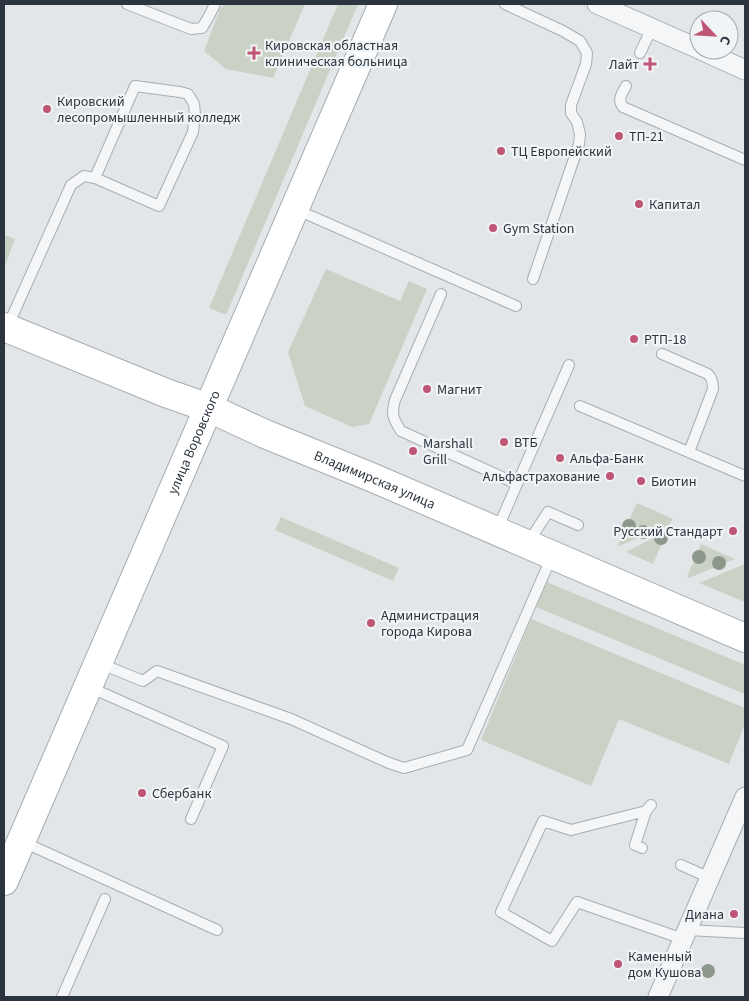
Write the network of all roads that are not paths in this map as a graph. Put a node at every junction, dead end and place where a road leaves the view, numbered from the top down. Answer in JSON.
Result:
{"nodes":[{"id":1,"x":128,"y":4,"type":"edge"},
{"id":2,"x":215,"y":4,"type":"edge"},
{"id":3,"x":383,"y":4,"type":"edge"},
{"id":4,"x":505,"y":4,"type":"edge"},
{"id":5,"x":597,"y":4,"type":"edge"},
{"id":6,"x":652,"y":28,"type":"junction"},
{"id":7,"x":689,"y":45,"type":"edge"},
{"id":8,"x":640,"y":53,"type":"dead end"},
{"id":9,"x":722,"y":60,"type":"edge"},
{"id":10,"x":745,"y":70,"type":"edge"},
{"id":11,"x":626,"y":86,"type":"dead end"},
{"id":12,"x":745,"y":160,"type":"edge"},
{"id":13,"x":95,"y":178,"type":"junction"},
{"id":14,"x":295,"y":209,"type":"junction"},
{"id":15,"x":533,"y":279,"type":"dead end"},
{"id":16,"x":441,"y":294,"type":"dead end"},
{"id":17,"x":516,"y":306,"type":"dead end"},
{"id":18,"x":5,"y":328,"type":"edge"},
{"id":19,"x":662,"y":354,"type":"dead end"},
{"id":20,"x":570,"y":365,"type":"dead end"},
{"id":21,"x":580,"y":406,"type":"dead end"},
{"id":22,"x":209,"y":408,"type":"junction"},
{"id":23,"x":689,"y":452,"type":"junction"},
{"id":24,"x":745,"y":476,"type":"edge"},
{"id":25,"x":518,"y":484,"type":"junction"},
{"id":26,"x":578,"y":525,"type":"dead end"},
{"id":27,"x":497,"y":531,"type":"junction"},
{"id":28,"x":527,"y":544,"type":"junction"},
{"id":29,"x":552,"y":555,"type":"junction"},
{"id":30,"x":745,"y":638,"type":"edge"},
{"id":31,"x":98,"y":662,"type":"junction"},
{"id":32,"x":88,"y":687,"type":"junction"},
{"id":33,"x":745,"y":797,"type":"edge"},
{"id":34,"x":191,"y":819,"type":"dead end"},
{"id":35,"x":32,"y":846,"type":"dead end"},
{"id":36,"x":642,"y":848,"type":"dead end"},
{"id":37,"x":681,"y":865,"type":"dead end"},
{"id":38,"x":710,"y":878,"type":"junction"},
{"id":39,"x":4,"y":880,"type":"edge"},
{"id":40,"x":105,"y":899,"type":"dead end"},
{"id":41,"x":217,"y":930,"type":"dead end"},
{"id":42,"x":745,"y":933,"type":"edge"},
{"id":43,"x":685,"y":935,"type":"junction"},
{"id":44,"x":62,"y":997,"type":"edge"},
{"id":45,"x":658,"y":997,"type":"edge"}],
"edges":[{"from":1,"to":2,"type":"lane"},
{"from":3,"to":14,"type":"main road","name":"улица Воровского"},
{"from":4,"to":15,"type":"lane"},
{"from":5,"to":6,"type":"street"},
{"from":6,"to":7,"type":"street"},
{"from":6,"to":8,"type":"lane"},
{"from":9,"to":10,"type":"street"},
{"from":11,"to":12,"type":"lane"},
{"from":13,"to":13,"type":"lane"},
{"from":13,"to":18,"type":"lane"},
{"from":14,"to":17,"type":"lane"},
{"from":14,"to":22,"type":"main road","name":"улица Воровского"},
{"from":16,"to":25,"type":"lane"},
{"from":18,"to":22,"type":"main road","name":"Владимирская улица"},
{"from":19,"to":23,"type":"lane"},
{"from":20,"to":25,"type":"lane"},
{"from":21,"to":23,"type":"lane"},
{"from":22,"to":27,"type":"main road","name":"Владимирская улица"},
{"from":22,"to":31,"type":"main road","name":"улица Воровского"},
{"from":23,"to":24,"type":"lane"},
{"from":25,"to":27,"type":"lane"},
{"from":26,"to":28,"type":"lane"},
{"from":27,"to":28,"type":"main road","name":"Владимирская улица"},
{"from":28,"to":29,"type":"main road","name":"Владимирская улица"},
{"from":29,"to":30,"type":"main road","name":"Владимирская улица"},
{"from":29,"to":31,"type":"lane"},
{"from":31,"to":32,"type":"main road","name":"улица Воровского"},
{"from":32,"to":34,"type":"lane"},
{"from":32,"to":39,"type":"main road","name":"улица Воровского"},
{"from":33,"to":38,"type":"street"},
{"from":35,"to":41,"type":"lane"},
{"from":36,"to":43,"type":"lane"},
{"from":37,"to":38,"type":"lane"},
{"from":38,"to":43,"type":"street"},
{"from":40,"to":44,"type":"lane"},
{"from":42,"to":43,"type":"lane"},
{"from":43,"to":45,"type":"street"}]}
